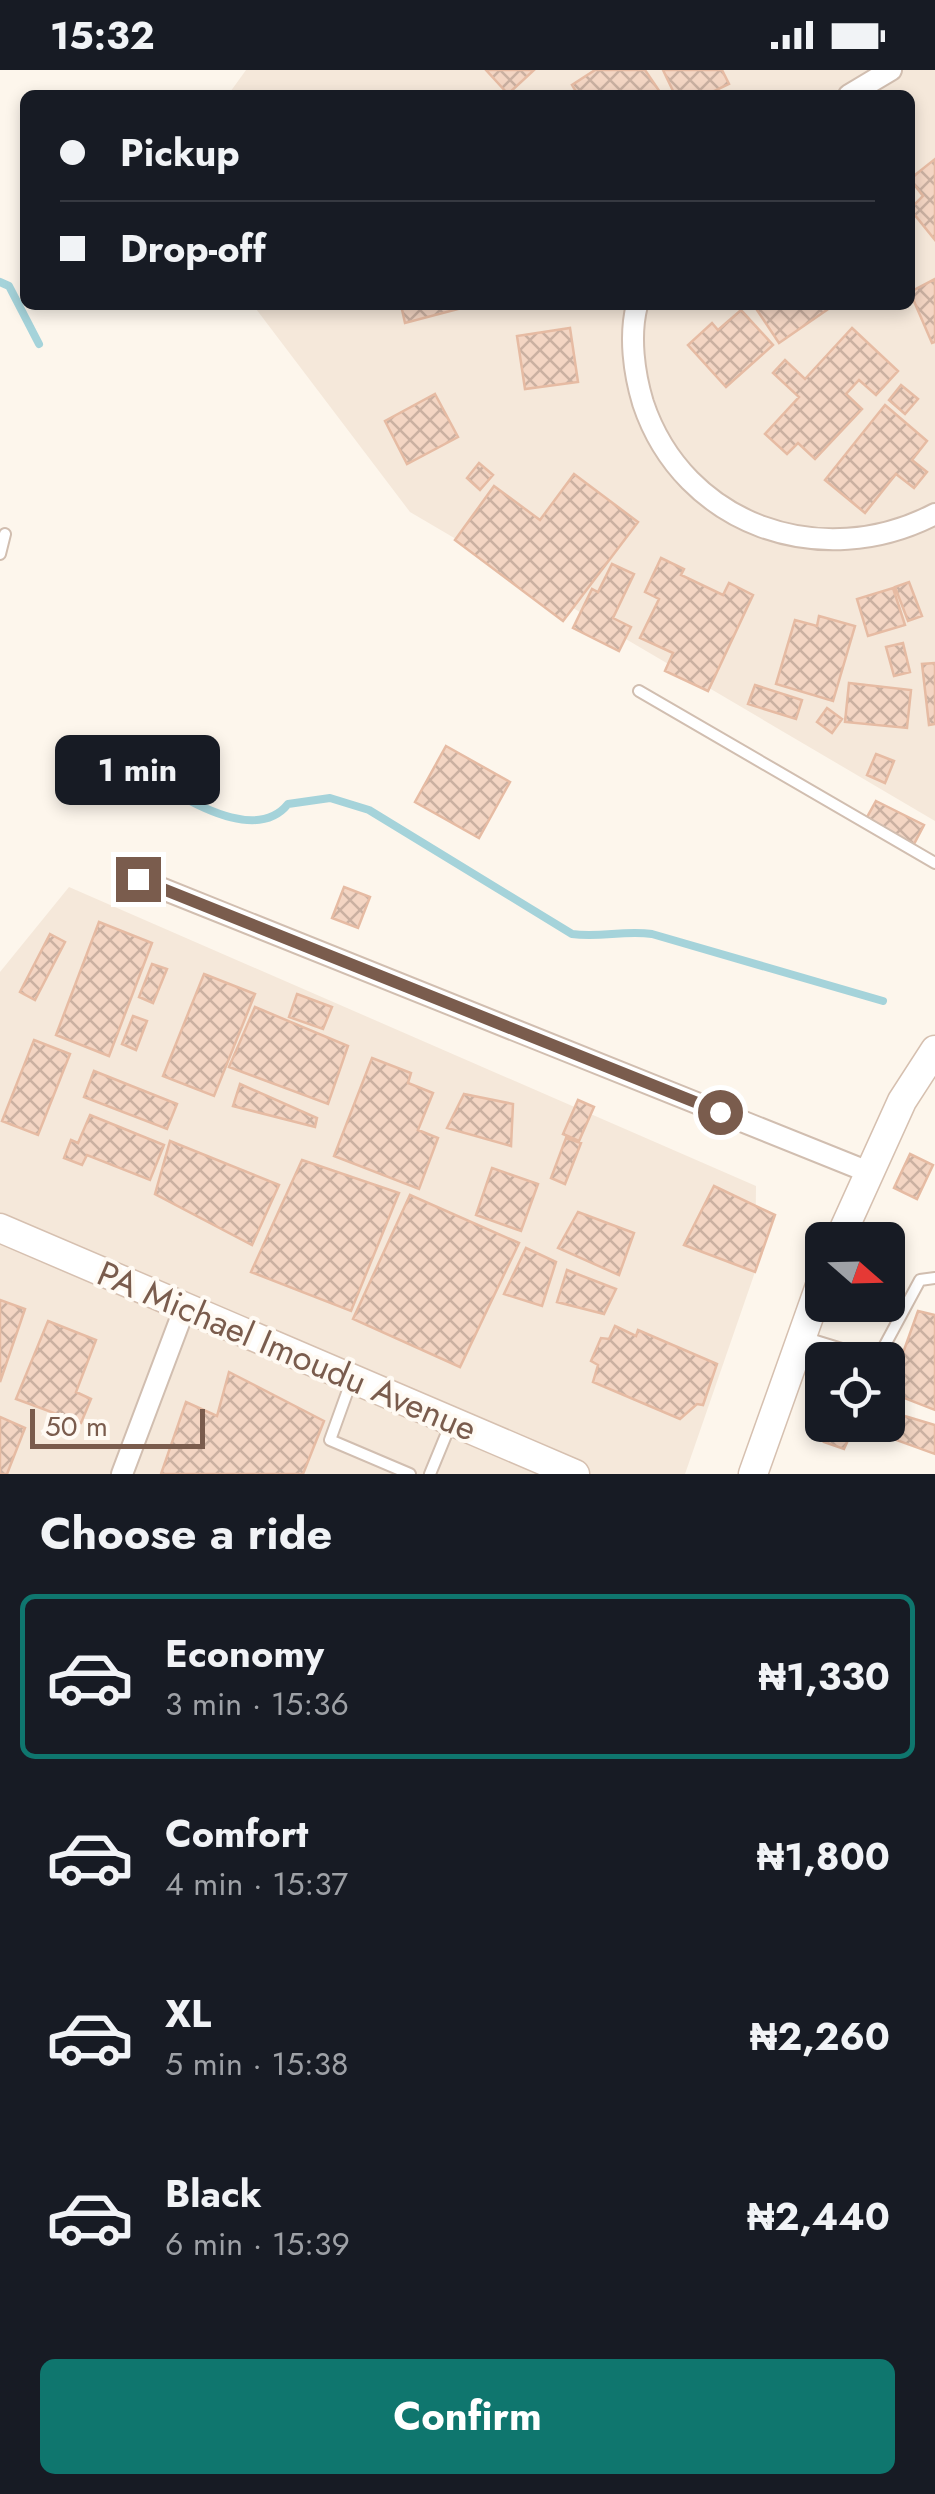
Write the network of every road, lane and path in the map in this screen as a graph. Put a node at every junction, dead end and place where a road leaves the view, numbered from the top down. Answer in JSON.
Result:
{"nodes":[{"id":1,"x":891,"y":70,"type":"edge"},
{"id":2,"x":857,"y":90,"type":"edge"},
{"id":3,"x":637,"y":310,"type":"edge"},
{"id":4,"x":935,"y":514,"type":"edge"},
{"id":5,"x":4,"y":534,"type":"dead end"},
{"id":6,"x":0,"y":554,"type":"edge"},
{"id":7,"x":639,"y":691,"type":"dead end"},
{"id":8,"x":935,"y":862,"type":"edge"},
{"id":9,"x":138,"y":879,"type":"dead end"},
{"id":10,"x":935,"y":1050,"type":"edge"},
{"id":11,"x":866,"y":1171,"type":"junction"},
{"id":12,"x":845,"y":1222,"type":"edge"},
{"id":13,"x":0,"y":1228,"type":"edge"},
{"id":14,"x":935,"y":1278,"type":"edge"},
{"id":15,"x":185,"y":1307,"type":"junction"},
{"id":16,"x":806,"y":1322,"type":"edge"},
{"id":17,"x":800,"y":1336,"type":"junction"},
{"id":18,"x":352,"y":1378,"type":"junction"},
{"id":19,"x":452,"y":1422,"type":"junction"},
{"id":20,"x":122,"y":1474,"type":"edge"},
{"id":21,"x":410,"y":1474,"type":"edge"},
{"id":22,"x":430,"y":1474,"type":"edge"},
{"id":23,"x":575,"y":1474,"type":"edge"},
{"id":24,"x":753,"y":1474,"type":"edge"}],
"edges":[{"from":1,"to":2,"type":"street"},
{"from":3,"to":4,"type":"street"},
{"from":5,"to":6,"type":"lane"},
{"from":7,"to":8,"type":"lane"},
{"from":9,"to":11,"type":"street"},
{"from":10,"to":11,"type":"street"},
{"from":11,"to":12,"type":"street"},
{"from":13,"to":15,"type":"street","name":"PA Michael Imoudu Avenue"},
{"from":14,"to":17,"type":"lane"},
{"from":15,"to":18,"type":"street","name":"PA Michael Imoudu Avenue"},
{"from":15,"to":20,"type":"street"},
{"from":16,"to":17,"type":"street"},
{"from":17,"to":24,"type":"street"},
{"from":18,"to":19,"type":"street","name":"PA Michael Imoudu Avenue"},
{"from":18,"to":21,"type":"lane"},
{"from":19,"to":22,"type":"lane"},
{"from":19,"to":23,"type":"street","name":"PA Michael Imoudu Avenue"}]}
